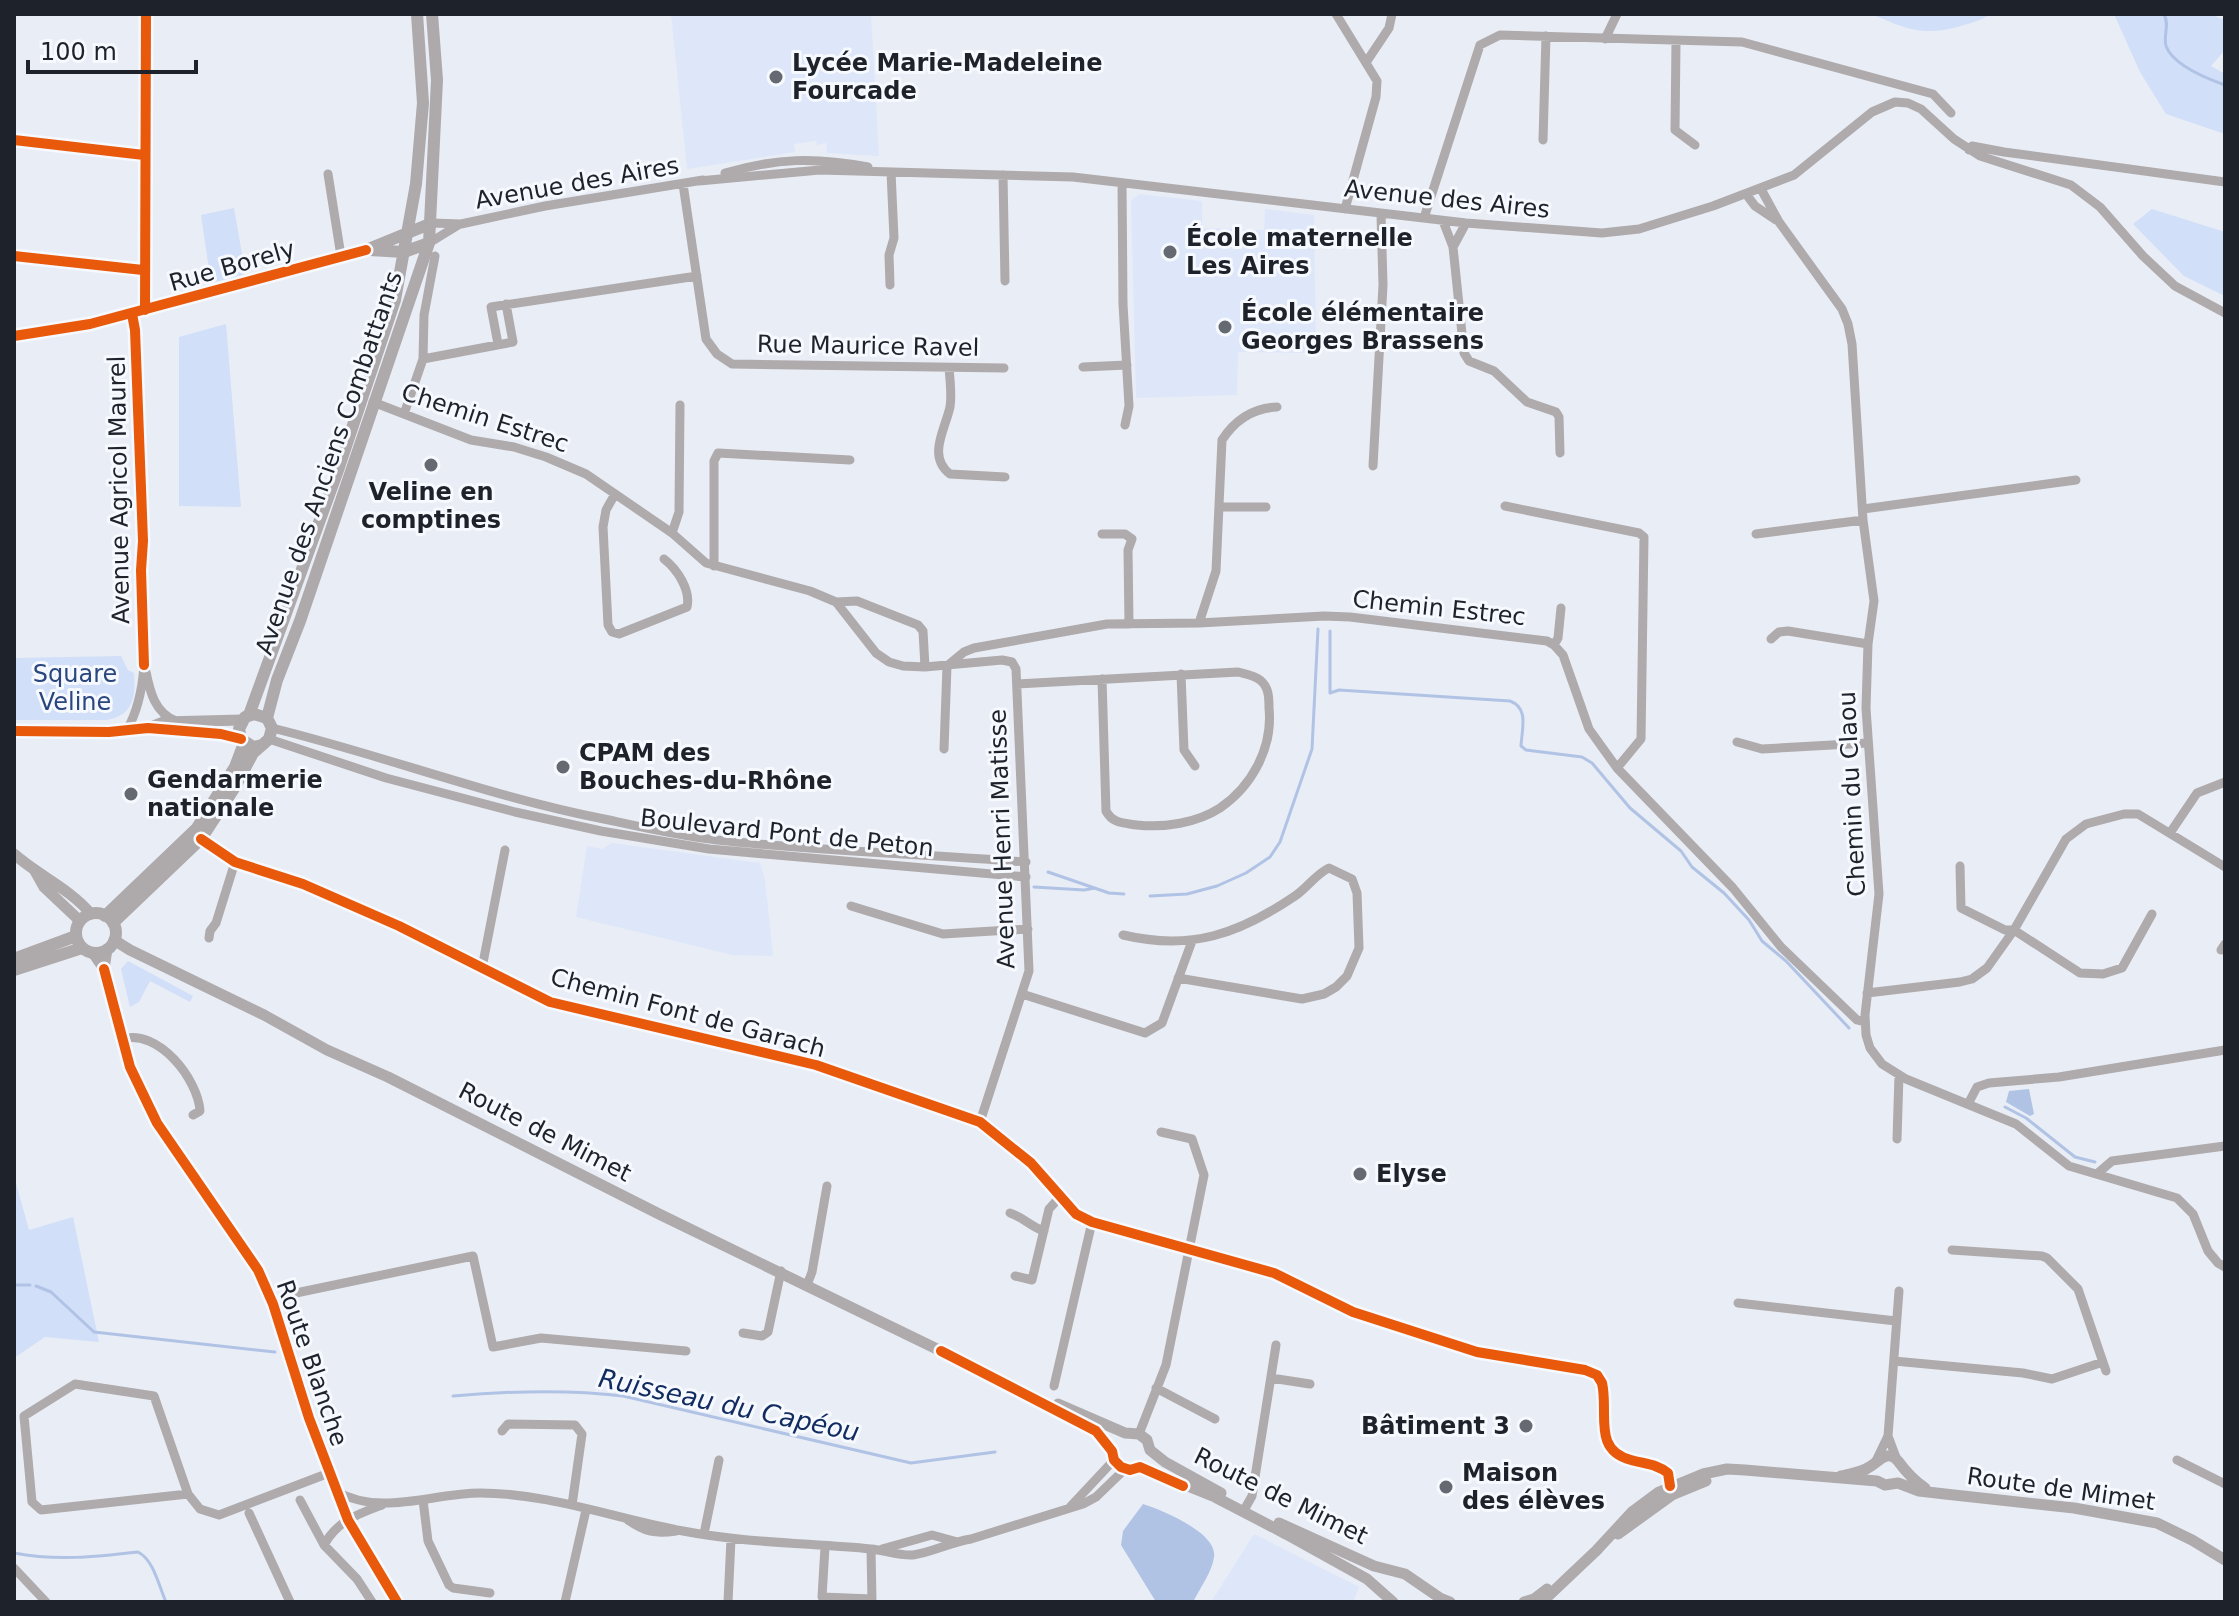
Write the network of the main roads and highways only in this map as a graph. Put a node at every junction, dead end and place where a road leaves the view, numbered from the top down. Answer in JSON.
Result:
{"nodes":[{"id":1,"x":417,"y":14,"type":"edge"},
{"id":2,"x":432,"y":14,"type":"edge"},
{"id":3,"x":414,"y":194,"type":"junction"},
{"id":4,"x":432,"y":223,"type":"junction"},
{"id":5,"x":408,"y":232,"type":"junction"},
{"id":6,"x":392,"y":239,"type":"junction"},
{"id":7,"x":429,"y":243,"type":"junction"},
{"id":8,"x":366,"y":250,"type":"junction"},
{"id":9,"x":404,"y":252,"type":"junction"},
{"id":10,"x":418,"y":275,"type":"junction"},
{"id":11,"x":14,"y":336,"type":"edge"},
{"id":12,"x":246,"y":718,"type":"junction"},
{"id":13,"x":267,"y":733,"type":"junction"},
{"id":14,"x":243,"y":741,"type":"junction"},
{"id":15,"x":109,"y":919,"type":"junction"},
{"id":16,"x":84,"y":945,"type":"junction"},
{"id":17,"x":14,"y":959,"type":"edge"},
{"id":18,"x":14,"y":970,"type":"edge"}],
"edges":[{"from":1,"to":3,"type":"main road","name":"Avenue des Anciens Combattants"},
{"from":2,"to":4,"type":"main road","name":"Avenue des Anciens Combattants"},
{"from":3,"to":4,"type":"main road"},
{"from":3,"to":5,"type":"main road","name":"Avenue des Anciens Combattants"},
{"from":4,"to":5,"type":"main road","name":"Rue Borely"},
{"from":4,"to":7,"type":"main road","name":"Avenue des Anciens Combattants"},
{"from":5,"to":6,"type":"main road","name":"Rue Borely"},
{"from":5,"to":9,"type":"main road","name":"Avenue des Anciens Combattants"},
{"from":6,"to":8,"type":"main road","name":"Rue Borely"},
{"from":6,"to":9,"type":"main road"},
{"from":7,"to":9,"type":"main road"},
{"from":7,"to":10,"type":"main road","name":"Avenue des Anciens Combattants"},
{"from":8,"to":9,"type":"main road","name":"Rue Borely"},
{"from":8,"to":11,"type":"main road","name":"Rue Borely"},
{"from":9,"to":10,"type":"main road"},
{"from":9,"to":12,"type":"main road","name":"Avenue des Anciens Combattants"},
{"from":10,"to":13,"type":"main road","name":"Avenue des Anciens Combattants"},
{"from":12,"to":13,"type":"main road"},
{"from":12,"to":14,"type":"main road"},
{"from":13,"to":14,"type":"main road"},
{"from":13,"to":15,"type":"main road","name":"Avenue des Anciens Combattants"},
{"from":14,"to":15,"type":"main road"},
{"from":15,"to":16,"type":"main road"},
{"from":15,"to":16,"type":"main road"},
{"from":16,"to":17,"type":"main road"},
{"from":16,"to":18,"type":"main road"}]}
